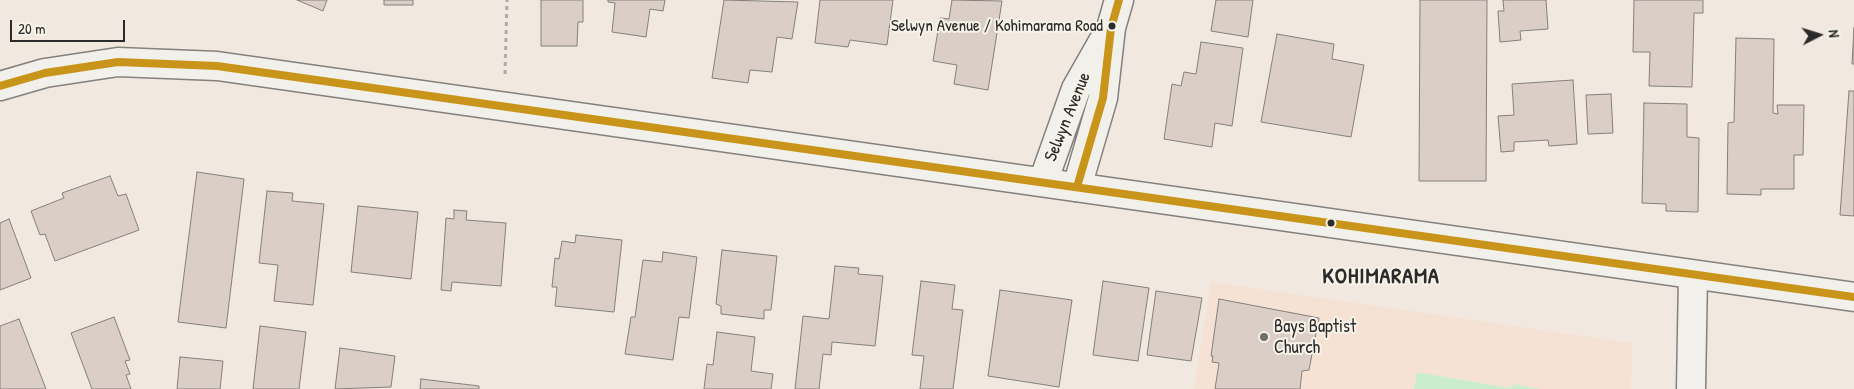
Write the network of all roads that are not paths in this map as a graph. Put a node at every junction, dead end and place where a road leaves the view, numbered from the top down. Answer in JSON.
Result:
{"nodes":[{"id":1,"x":1120,"y":0,"type":"edge"},
{"id":2,"x":1111,"y":28,"type":"junction"},
{"id":3,"x":0,"y":86,"type":"edge"},
{"id":4,"x":1043,"y":182,"type":"junction"},
{"id":5,"x":1077,"y":187,"type":"junction"},
{"id":6,"x":1693,"y":275,"type":"junction"},
{"id":7,"x":1854,"y":297,"type":"edge"},
{"id":8,"x":1691,"y":389,"type":"edge"}],
"edges":[{"from":1,"to":2,"type":"main road","name":"Selwyn Avenue"},
{"from":2,"to":4,"type":"main road","name":"Selwyn Avenue"},
{"from":2,"to":5,"type":"main road","name":"Selwyn Avenue"},
{"from":3,"to":4,"type":"main road"},
{"from":4,"to":5,"type":"main road"},
{"from":5,"to":6,"type":"main road"},
{"from":6,"to":7,"type":"main road"},
{"from":6,"to":8,"type":"main road"}]}
